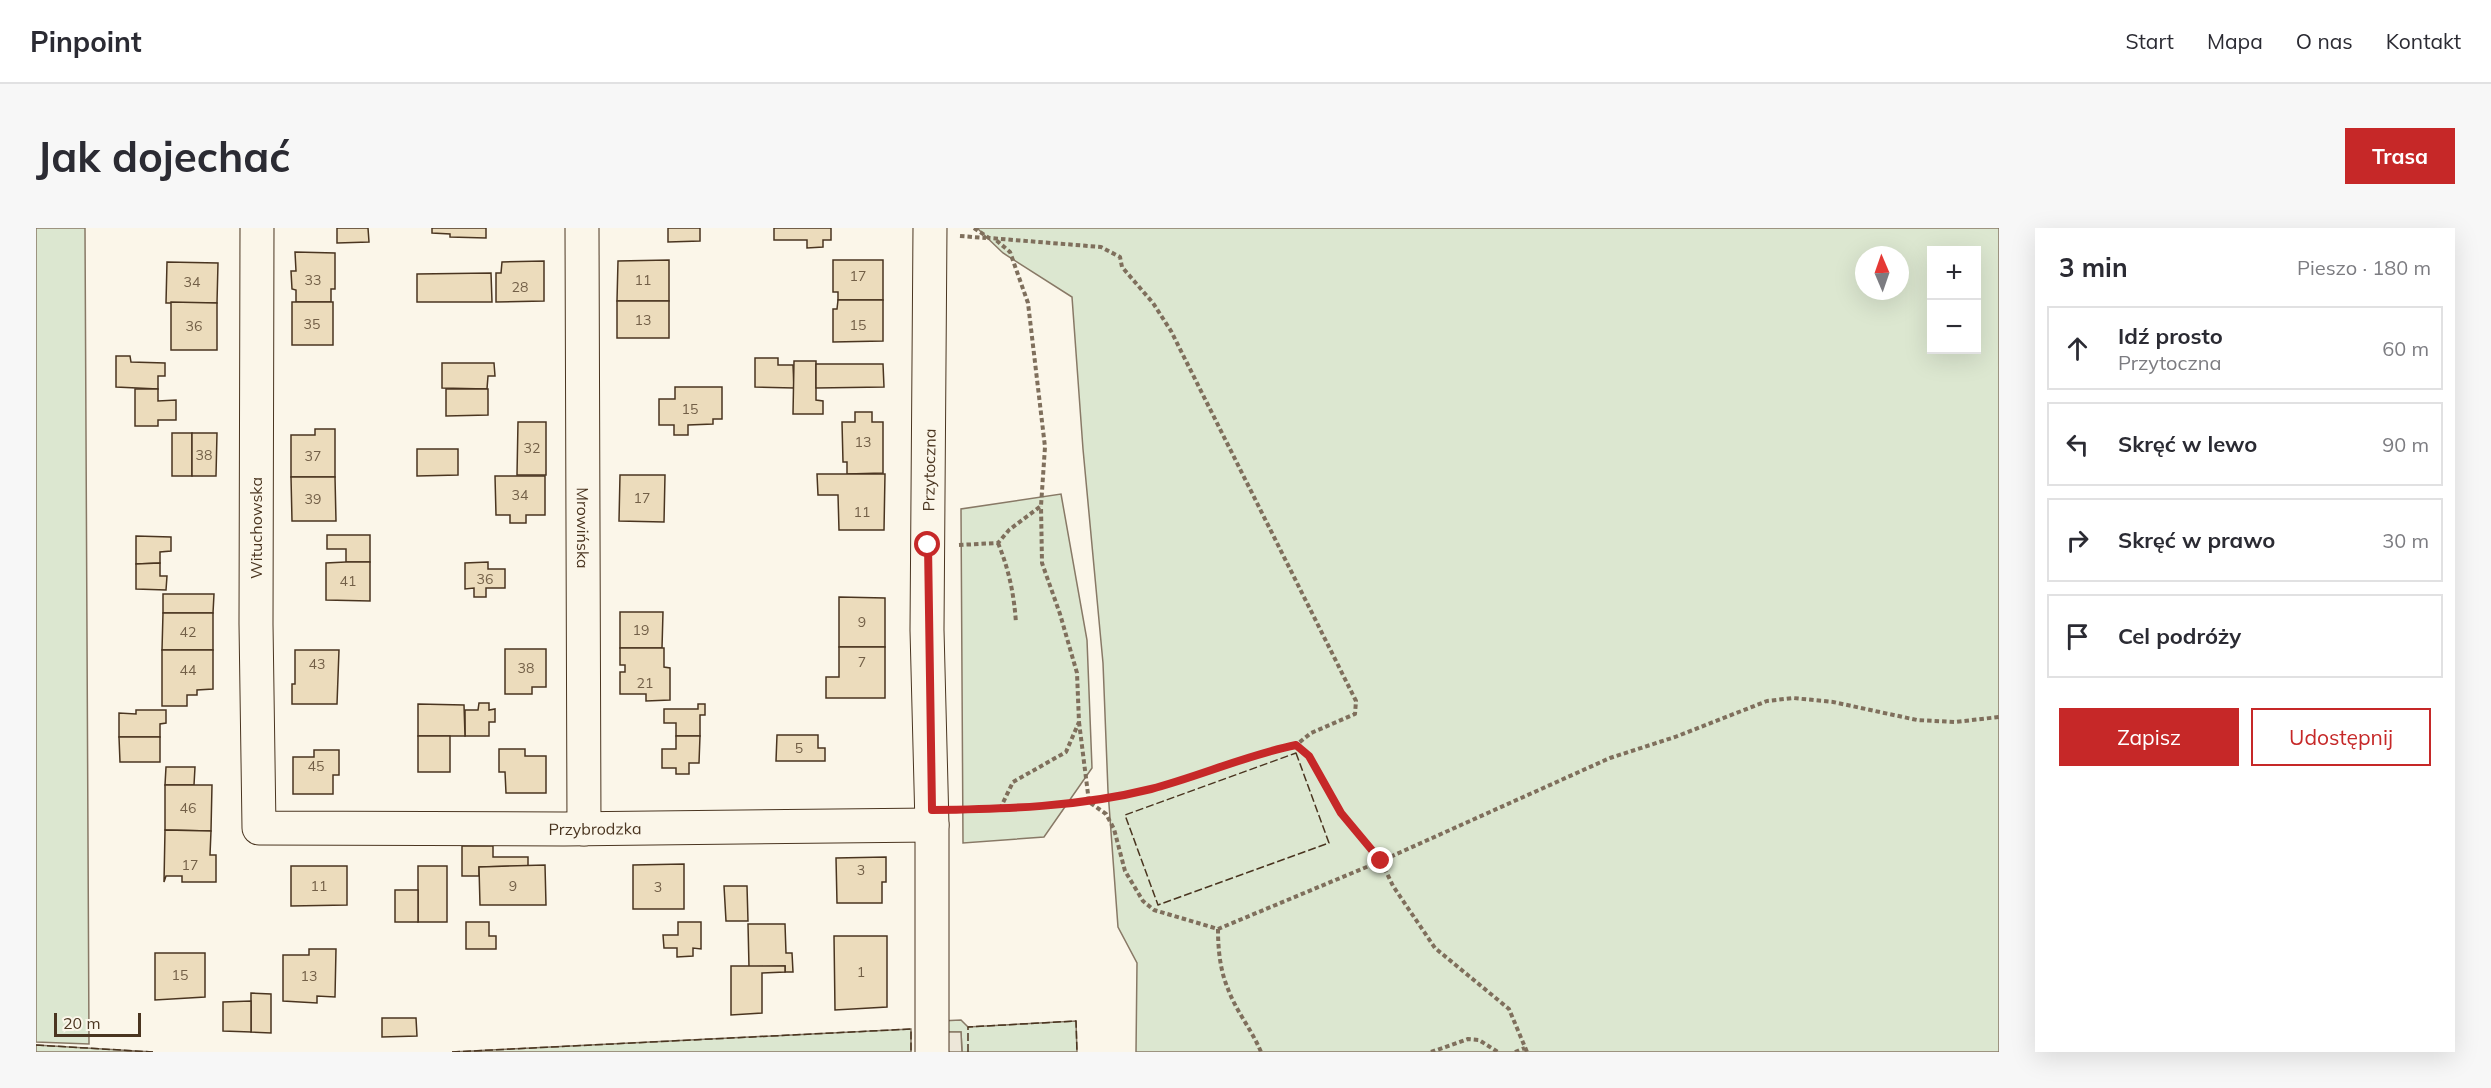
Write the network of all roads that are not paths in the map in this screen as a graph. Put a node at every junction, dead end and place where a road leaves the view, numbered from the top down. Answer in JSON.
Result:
{"nodes":[{"id":1,"x":257,"y":228,"type":"edge"},
{"id":2,"x":582,"y":228,"type":"edge"},
{"id":3,"x":930,"y":231,"type":"edge"},
{"id":4,"x":932,"y":817,"type":"junction"},
{"id":5,"x":259,"y":828,"type":"joint"},
{"id":6,"x":584,"y":829,"type":"junction"},
{"id":7,"x":932,"y":1052,"type":"edge"}],
"edges":[{"from":1,"to":5,"type":"street","name":"Wituchowska"},
{"from":2,"to":6,"type":"street","name":"Mrowińska"},
{"from":3,"to":4,"type":"street","name":"Przytoczna"},
{"from":4,"to":6,"type":"street","name":"Przybrodzka"},
{"from":4,"to":7,"type":"street","name":"Przytoczna"},
{"from":5,"to":6,"type":"street","name":"Przybrodzka"}]}
